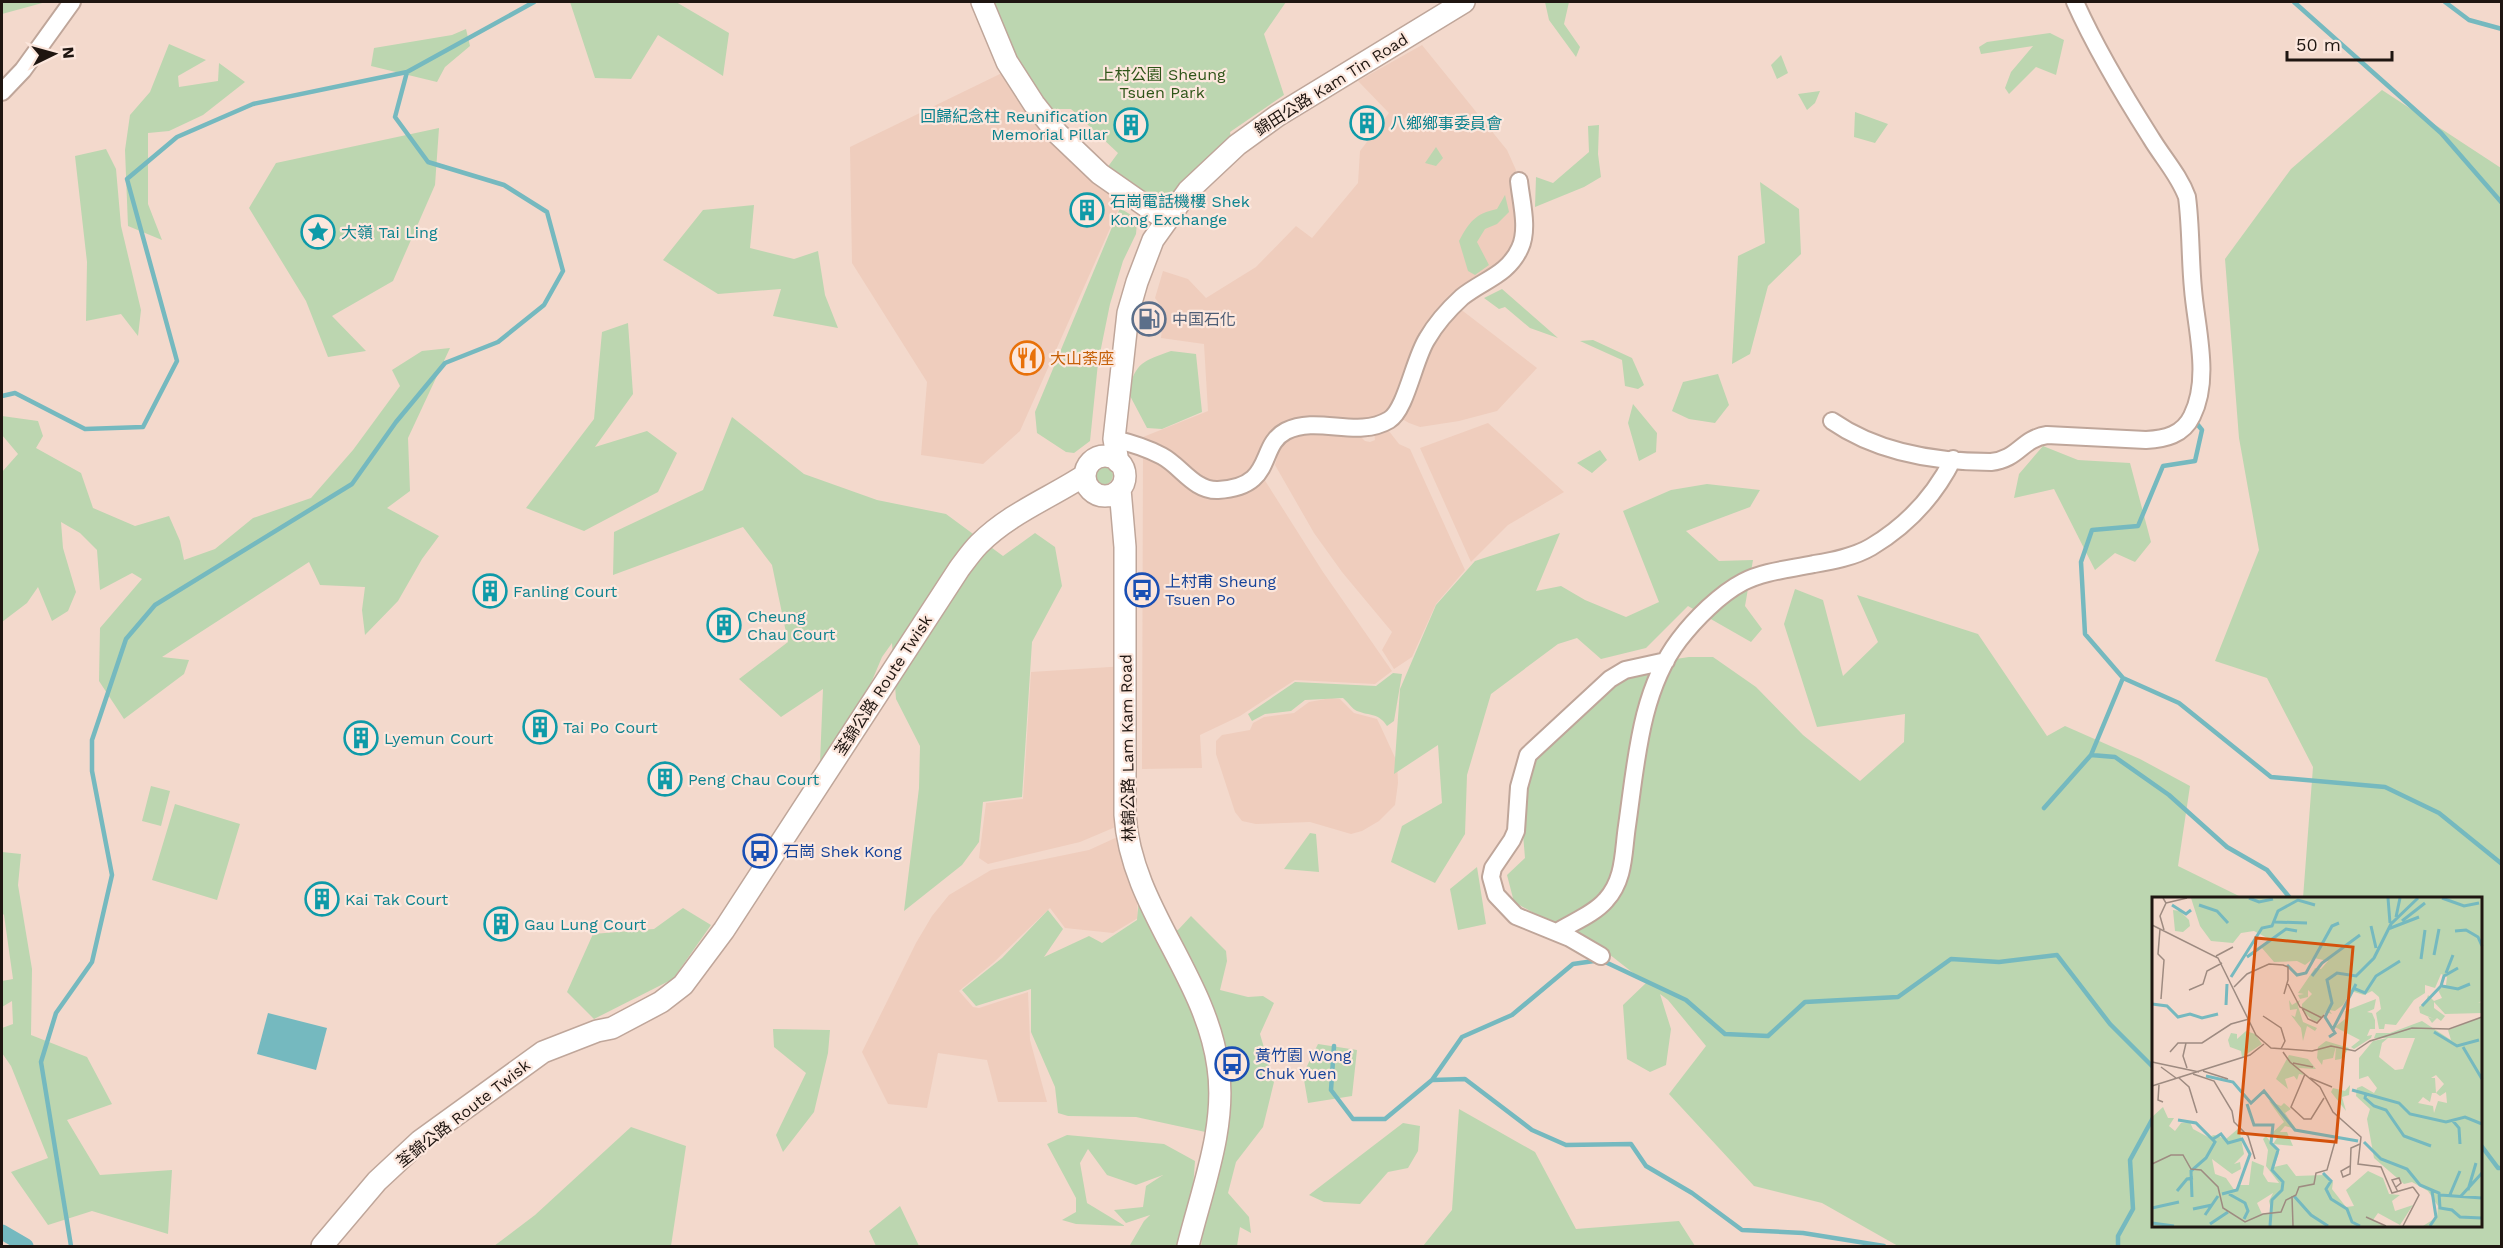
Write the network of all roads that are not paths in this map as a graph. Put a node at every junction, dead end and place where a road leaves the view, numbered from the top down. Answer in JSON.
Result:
{"nodes":[{"id":1,"x":72,"y":2,"type":"edge"},
{"id":2,"x":982,"y":2,"type":"edge"},
{"id":3,"x":1464,"y":2,"type":"edge"},
{"id":4,"x":2075,"y":2,"type":"edge"},
{"id":5,"x":2,"y":92,"type":"edge"},
{"id":6,"x":1520,"y":181,"type":"dead end"},
{"id":7,"x":1166,"y":220,"type":"junction"},
{"id":8,"x":1832,"y":421,"type":"dead end"},
{"id":9,"x":1112,"y":452,"type":"junction"},
{"id":10,"x":1953,"y":459,"type":"junction"},
{"id":11,"x":1087,"y":481,"type":"junction"},
{"id":12,"x":1116,"y":492,"type":"junction"},
{"id":13,"x":1666,"y":661,"type":"junction"},
{"id":14,"x":1557,"y":932,"type":"junction"},
{"id":15,"x":1601,"y":956,"type":"dead end"},
{"id":16,"x":322,"y":1246,"type":"edge"},
{"id":17,"x":1188,"y":1246,"type":"edge"}],
"edges":[{"from":1,"to":5,"type":"street"},
{"from":2,"to":7,"type":"main road"},
{"from":3,"to":7,"type":"main road","name":"錦田公路 Kam Tin Road"},
{"from":4,"to":10,"type":"street"},
{"from":6,"to":9,"type":"street"},
{"from":7,"to":9,"type":"main road","name":"錦田公路 Kam Tin Road"},
{"from":8,"to":10,"type":"street"},
{"from":9,"to":11,"type":"main road"},
{"from":9,"to":12,"type":"main road"},
{"from":10,"to":13,"type":"street"},
{"from":11,"to":12,"type":"main road"},
{"from":11,"to":16,"type":"main road","name":"荃錦公路 Route Twisk"},
{"from":12,"to":17,"type":"main road","name":"林錦公路 Lam Kam Road"},
{"from":13,"to":14,"type":"street"},
{"from":13,"to":14,"type":"street"},
{"from":14,"to":15,"type":"street"}]}
